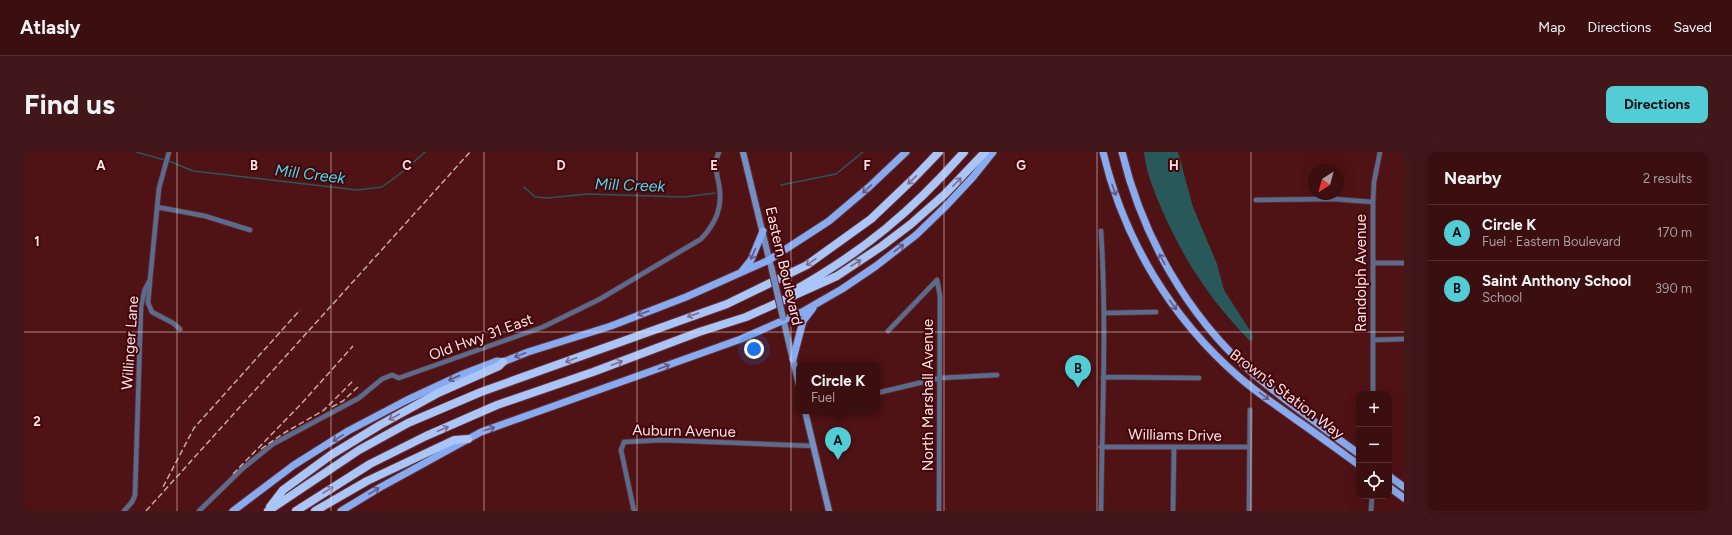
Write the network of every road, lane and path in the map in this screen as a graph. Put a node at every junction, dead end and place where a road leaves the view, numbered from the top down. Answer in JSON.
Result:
{"nodes":[{"id":1,"x":719,"y":152,"type":"edge"},
{"id":2,"x":743,"y":152,"type":"edge"},
{"id":3,"x":906,"y":152,"type":"edge"},
{"id":4,"x":939,"y":152,"type":"edge"},
{"id":5,"x":964,"y":152,"type":"edge"},
{"id":6,"x":985,"y":152,"type":"edge"},
{"id":7,"x":993,"y":152,"type":"edge"},
{"id":8,"x":1103,"y":152,"type":"edge"},
{"id":9,"x":1122,"y":152,"type":"edge"},
{"id":10,"x":1380,"y":152,"type":"edge"},
{"id":11,"x":169,"y":153,"type":"edge"},
{"id":12,"x":1256,"y":200,"type":"dead end"},
{"id":13,"x":1373,"y":202,"type":"junction"},
{"id":14,"x":157,"y":207,"type":"junction"},
{"id":15,"x":250,"y":230,"type":"dead end"},
{"id":16,"x":763,"y":231,"type":"junction"},
{"id":17,"x":1101,"y":231,"type":"dead end"},
{"id":18,"x":770,"y":263,"type":"junction"},
{"id":19,"x":1373,"y":263,"type":"junction"},
{"id":20,"x":1404,"y":263,"type":"edge"},
{"id":21,"x":739,"y":274,"type":"junction"},
{"id":22,"x":150,"y":280,"type":"junction"},
{"id":23,"x":816,"y":304,"type":"junction"},
{"id":24,"x":1156,"y":312,"type":"dead end"},
{"id":25,"x":1105,"y":314,"type":"junction"},
{"id":26,"x":746,"y":317,"type":"junction"},
{"id":27,"x":783,"y":319,"type":"junction"},
{"id":28,"x":180,"y":329,"type":"dead end"},
{"id":29,"x":888,"y":331,"type":"dead end"},
{"id":30,"x":1373,"y":340,"type":"junction"},
{"id":31,"x":1404,"y":340,"type":"edge"},
{"id":32,"x":793,"y":359,"type":"junction"},
{"id":33,"x":504,"y":362,"type":"junction"},
{"id":34,"x":796,"y":372,"type":"edge"},
{"id":35,"x":997,"y":375,"type":"dead end"},
{"id":36,"x":1103,"y":377,"type":"junction"},
{"id":37,"x":940,"y":378,"type":"junction"},
{"id":38,"x":1199,"y":378,"type":"dead end"},
{"id":39,"x":1373,"y":391,"type":"edge"},
{"id":40,"x":880,"y":392,"type":"edge"},
{"id":41,"x":1250,"y":410,"type":"dead end"},
{"id":42,"x":806,"y":414,"type":"edge"},
{"id":43,"x":468,"y":439,"type":"junction"},
{"id":44,"x":814,"y":446,"type":"junction"},
{"id":45,"x":1101,"y":446,"type":"junction"},
{"id":46,"x":1174,"y":447,"type":"junction"},
{"id":47,"x":1249,"y":447,"type":"junction"},
{"id":48,"x":1356,"y":452,"type":"edge"},
{"id":49,"x":1356,"y":463,"type":"edge"},
{"id":50,"x":1392,"y":478,"type":"edge"},
{"id":51,"x":1404,"y":487,"type":"edge"},
{"id":52,"x":1392,"y":489,"type":"edge"},
{"id":53,"x":1404,"y":498,"type":"edge"},
{"id":54,"x":1372,"y":499,"type":"edge"},
{"id":55,"x":124,"y":511,"type":"edge"},
{"id":56,"x":199,"y":511,"type":"edge"},
{"id":57,"x":233,"y":511,"type":"edge"},
{"id":58,"x":267,"y":511,"type":"edge"},
{"id":59,"x":296,"y":511,"type":"edge"},
{"id":60,"x":315,"y":511,"type":"edge"},
{"id":61,"x":341,"y":511,"type":"edge"},
{"id":62,"x":634,"y":511,"type":"edge"},
{"id":63,"x":830,"y":511,"type":"edge"},
{"id":64,"x":939,"y":511,"type":"edge"},
{"id":65,"x":1101,"y":511,"type":"edge"},
{"id":66,"x":1173,"y":511,"type":"edge"},
{"id":67,"x":1249,"y":511,"type":"edge"},
{"id":68,"x":1371,"y":511,"type":"edge"}],
"edges":[{"from":1,"to":56,"type":"street","name":"Old Hwy 31 East"},
{"from":2,"to":16,"type":"main road","name":"Eastern Boulevard"},
{"from":3,"to":18,"type":"main road","one_way":true},
{"from":4,"to":58,"type":"highway","one_way":true},
{"from":5,"to":26,"type":"highway"},
{"from":26,"to":6,"type":"highway","one_way":true},
{"from":23,"to":7,"type":"main road","one_way":true},
{"from":8,"to":49,"type":"main road","name":"Brown's Station Way","one_way":true},
{"from":48,"to":9,"type":"main road","name":"Brown's Station Way","one_way":true},
{"from":10,"to":13,"type":"street","name":"Randolph Avenue"},
{"from":11,"to":14,"type":"street","name":"Willinger Lane"},
{"from":12,"to":13,"type":"street"},
{"from":13,"to":19,"type":"street","name":"Randolph Avenue"},
{"from":14,"to":15,"type":"street"},
{"from":14,"to":22,"type":"street","name":"Willinger Lane"},
{"from":16,"to":18,"type":"main road","name":"Eastern Boulevard"},
{"from":16,"to":21,"type":"main road","one_way":true},
{"from":17,"to":25,"type":"street"},
{"from":18,"to":21,"type":"main road"},
{"from":18,"to":27,"type":"main road","name":"Eastern Boulevard","bridge":true},
{"from":19,"to":20,"type":"street"},
{"from":19,"to":30,"type":"street","name":"Randolph Avenue"},
{"from":21,"to":33,"type":"main road","one_way":true},
{"from":22,"to":28,"type":"street"},
{"from":22,"to":55,"type":"street","name":"Willinger Lane"},
{"from":23,"to":27,"type":"main road"},
{"from":23,"to":32,"type":"main road"},
{"from":24,"to":25,"type":"street"},
{"from":25,"to":36,"type":"street"},
{"from":59,"to":26,"type":"highway","one_way":true},
{"from":27,"to":32,"type":"main road","name":"Eastern Boulevard"},
{"from":43,"to":27,"type":"main road","one_way":true},
{"from":29,"to":37,"type":"street","name":"North Marshall Avenue"},
{"from":30,"to":31,"type":"street"},
{"from":30,"to":39,"type":"street","name":"Randolph Avenue"},
{"from":32,"to":34,"type":"main road","name":"Eastern Boulevard"},
{"from":33,"to":57,"type":"main road","one_way":true},
{"from":33,"to":58,"type":"highway","one_way":true},
{"from":35,"to":37,"type":"street"},
{"from":36,"to":38,"type":"street"},
{"from":36,"to":45,"type":"street"},
{"from":37,"to":40,"type":"street"},
{"from":37,"to":64,"type":"street","name":"North Marshall Avenue"},
{"from":41,"to":47,"type":"street"},
{"from":42,"to":44,"type":"main road"},
{"from":43,"to":60,"type":"highway"},
{"from":61,"to":43,"type":"main road","one_way":true},
{"from":44,"to":62,"type":"street","name":"Auburn Avenue"},
{"from":44,"to":63,"type":"main road"},
{"from":45,"to":46,"type":"street","name":"Williams Drive"},
{"from":45,"to":65,"type":"street"},
{"from":46,"to":47,"type":"street","name":"Williams Drive"},
{"from":46,"to":66,"type":"street"},
{"from":47,"to":67,"type":"street"},
{"from":50,"to":51,"type":"main road"},
{"from":52,"to":53,"type":"main road"},
{"from":54,"to":68,"type":"street"}]}
